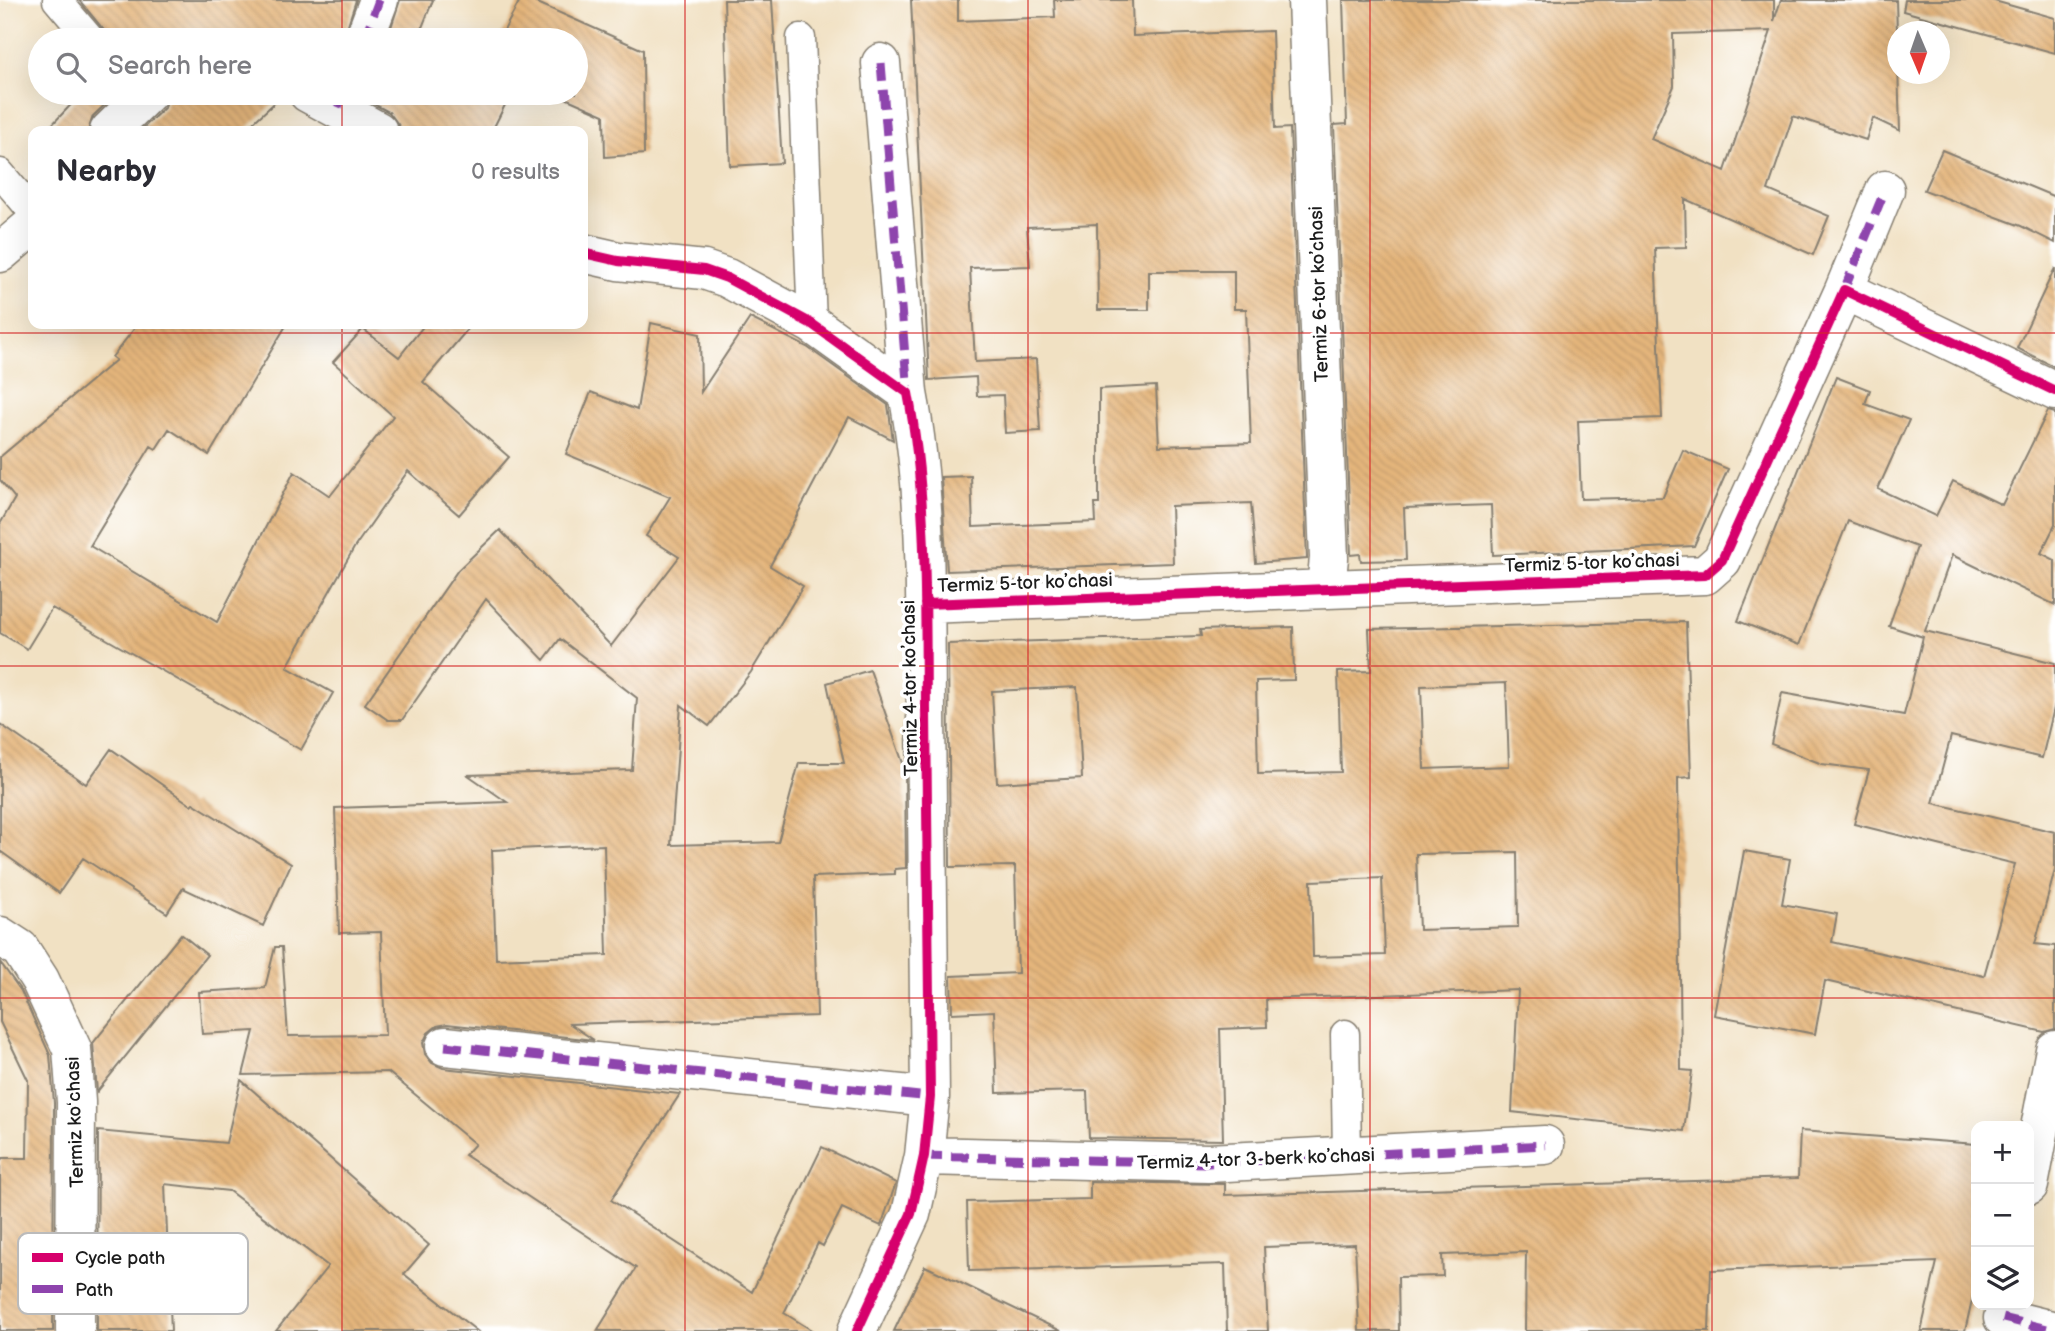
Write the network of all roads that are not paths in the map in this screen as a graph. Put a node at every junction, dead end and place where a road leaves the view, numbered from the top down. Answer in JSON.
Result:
{"nodes":[{"id":1,"x":57,"y":0,"type":"edge"},
{"id":2,"x":379,"y":0,"type":"edge"},
{"id":3,"x":1307,"y":0,"type":"edge"},
{"id":4,"x":81,"y":28,"type":"edge"},
{"id":5,"x":368,"y":28,"type":"edge"},
{"id":6,"x":801,"y":38,"type":"dead end"},
{"id":7,"x":881,"y":63,"type":"dead end"},
{"id":8,"x":132,"y":105,"type":"edge"},
{"id":9,"x":340,"y":105,"type":"edge"},
{"id":10,"x":113,"y":126,"type":"edge"},
{"id":11,"x":371,"y":126,"type":"edge"},
{"id":12,"x":0,"y":173,"type":"edge"},
{"id":13,"x":1885,"y":190,"type":"dead end"},
{"id":14,"x":28,"y":206,"type":"edge"},
{"id":15,"x":28,"y":229,"type":"edge"},
{"id":16,"x":0,"y":253,"type":"edge"},
{"id":17,"x":588,"y":254,"type":"edge"},
{"id":18,"x":1844,"y":290,"type":"junction"},
{"id":19,"x":812,"y":324,"type":"junction"},
{"id":20,"x":2055,"y":391,"type":"edge"},
{"id":21,"x":908,"y":393,"type":"junction"},
{"id":22,"x":1326,"y":587,"type":"junction"},
{"id":23,"x":925,"y":604,"type":"junction"},
{"id":24,"x":0,"y":936,"type":"edge"},
{"id":25,"x":1345,"y":1034,"type":"dead end"},
{"id":26,"x":445,"y":1046,"type":"dead end"},
{"id":27,"x":2055,"y":1050,"type":"edge"},
{"id":28,"x":930,"y":1097,"type":"junction"},
{"id":29,"x":1545,"y":1145,"type":"dead end"},
{"id":30,"x":924,"y":1156,"type":"junction"},
{"id":31,"x":1347,"y":1156,"type":"junction"},
{"id":32,"x":2029,"y":1184,"type":"edge"},
{"id":33,"x":75,"y":1233,"type":"edge"},
{"id":34,"x":2002,"y":1318,"type":"edge"},
{"id":35,"x":857,"y":1331,"type":"edge"},
{"id":36,"x":2055,"y":1331,"type":"edge"}],
"edges":[{"from":1,"to":4,"type":"lane"},
{"from":2,"to":5,"type":"street"},
{"from":3,"to":22,"type":"street","name":"Termiz 6-tor koʼchasi"},
{"from":6,"to":19,"type":"lane"},
{"from":7,"to":21,"type":"street","name":"Termiz 4-tor koʼchasi"},
{"from":8,"to":10,"type":"street"},
{"from":9,"to":11,"type":"street"},
{"from":12,"to":14,"type":"lane"},
{"from":13,"to":18,"type":"street"},
{"from":15,"to":16,"type":"street"},
{"from":17,"to":19,"type":"street"},
{"from":18,"to":20,"type":"street"},
{"from":18,"to":22,"type":"street","name":"Termiz 5-tor koʼchasi"},
{"from":19,"to":21,"type":"street"},
{"from":21,"to":23,"type":"street","name":"Termiz 4-tor koʼchasi"},
{"from":22,"to":23,"type":"street","name":"Termiz 5-tor koʼchasi"},
{"from":23,"to":28,"type":"street","name":"Termiz 4-tor koʼchasi"},
{"from":24,"to":33,"type":"street","name":"Termiz koʻchasi"},
{"from":25,"to":31,"type":"lane"},
{"from":26,"to":28,"type":"street"},
{"from":27,"to":32,"type":"street"},
{"from":28,"to":30,"type":"street","name":"Termiz 4-tor koʼchasi"},
{"from":29,"to":31,"type":"street","name":"Termiz 4-tor 3-berk koʼchasi"},
{"from":30,"to":31,"type":"street","name":"Termiz 4-tor 3-berk koʼchasi"},
{"from":30,"to":35,"type":"street","name":"Termiz 4-tor koʼchasi"},
{"from":34,"to":36,"type":"street"}]}
